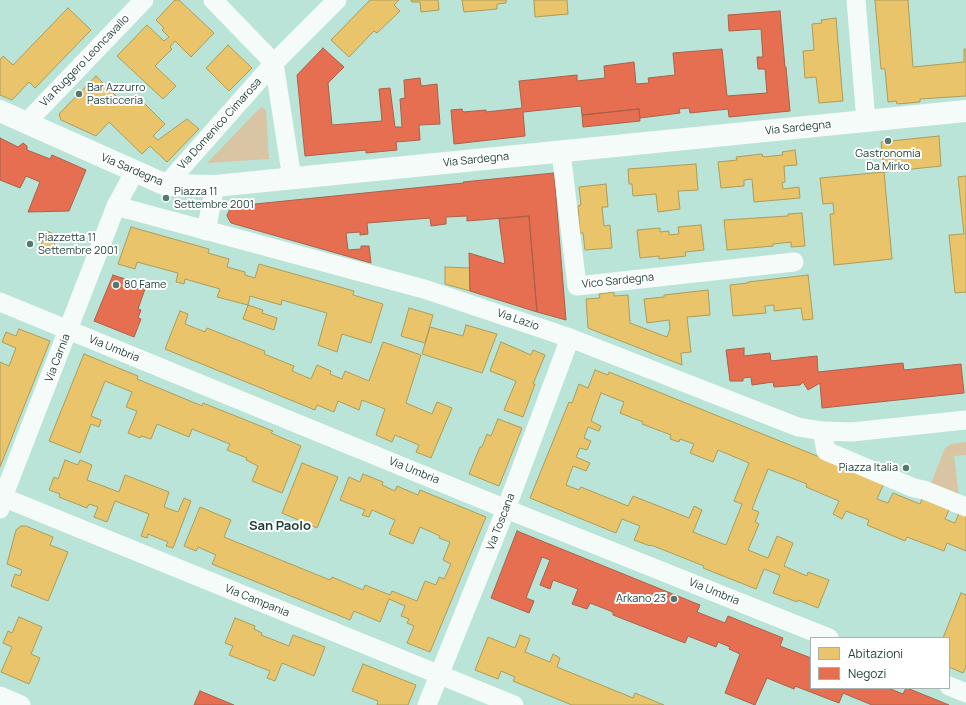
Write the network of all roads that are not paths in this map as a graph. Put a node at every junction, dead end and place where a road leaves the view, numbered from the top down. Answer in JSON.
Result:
{"nodes":[{"id":1,"x":144,"y":0,"type":"edge"},
{"id":2,"x":213,"y":0,"type":"edge"},
{"id":3,"x":337,"y":0,"type":"edge"},
{"id":4,"x":856,"y":0,"type":"edge"},
{"id":5,"x":274,"y":63,"type":"junction"},
{"id":6,"x":0,"y":111,"type":"edge"},
{"id":7,"x":966,"y":111,"type":"edge"},
{"id":8,"x":866,"y":121,"type":"junction"},
{"id":9,"x":26,"y":123,"type":"junction"},
{"id":10,"x":561,"y":152,"type":"junction"},
{"id":11,"x":135,"y":171,"type":"junction"},
{"id":12,"x":292,"y":179,"type":"junction"},
{"id":13,"x":166,"y":185,"type":"junction"},
{"id":14,"x":215,"y":186,"type":"junction"},
{"id":15,"x":116,"y":206,"type":"junction"},
{"id":16,"x":206,"y":231,"type":"junction"},
{"id":17,"x":794,"y":262,"type":"dead end"},
{"id":18,"x":0,"y":302,"type":"edge"},
{"id":19,"x":68,"y":331,"type":"junction"},
{"id":20,"x":570,"y":338,"type":"junction"},
{"id":21,"x":966,"y":420,"type":"edge"},
{"id":22,"x":822,"y":431,"type":"junction"},
{"id":23,"x":1,"y":501,"type":"edge"},
{"id":24,"x":966,"y":507,"type":"edge"},
{"id":25,"x":506,"y":509,"type":"junction"},
{"id":26,"x":826,"y":637,"type":"edge"},
{"id":27,"x":440,"y":675,"type":"junction"},
{"id":28,"x":950,"y":686,"type":"edge"},
{"id":29,"x":966,"y":693,"type":"edge"},
{"id":30,"x":0,"y":696,"type":"edge"},
{"id":31,"x":21,"y":705,"type":"edge"},
{"id":32,"x":427,"y":705,"type":"edge"},
{"id":33,"x":514,"y":705,"type":"edge"}],
"edges":[{"from":1,"to":9,"type":"street","name":"Via Ruggero Leoncavallo"},
{"from":2,"to":5,"type":"street"},
{"from":3,"to":5,"type":"street","name":"Via Domenico Cimarosa"},
{"from":4,"to":8,"type":"street"},
{"from":5,"to":12,"type":"street","name":"Via Domenico Cimarosa"},
{"from":5,"to":13,"type":"street","name":"Via Domenico Cimarosa"},
{"from":6,"to":9,"type":"street","name":"Via Sardegna"},
{"from":7,"to":8,"type":"street","name":"Via Sardegna"},
{"from":8,"to":10,"type":"street","name":"Via Sardegna"},
{"from":9,"to":11,"type":"street","name":"Via Sardegna"},
{"from":10,"to":12,"type":"street","name":"Via Sardegna"},
{"from":10,"to":17,"type":"street","name":"Vico Sardegna"},
{"from":11,"to":13,"type":"street","name":"Via Sardegna"},
{"from":11,"to":15,"type":"street"},
{"from":12,"to":14,"type":"street","name":"Via Sardegna"},
{"from":13,"to":14,"type":"street","name":"Via Sardegna"},
{"from":14,"to":16,"type":"street"},
{"from":15,"to":16,"type":"street"},
{"from":15,"to":19,"type":"street","name":"Via Carnia"},
{"from":16,"to":20,"type":"street","name":"Via Lazio"},
{"from":18,"to":19,"type":"street","name":"Via Umbria"},
{"from":19,"to":23,"type":"street","name":"Via Carnia"},
{"from":19,"to":25,"type":"street","name":"Via Umbria"},
{"from":20,"to":22,"type":"street","name":"Via Lazio"},
{"from":20,"to":25,"type":"street","name":"Via Toscana"},
{"from":21,"to":22,"type":"street"},
{"from":22,"to":24,"type":"street"},
{"from":23,"to":27,"type":"street","name":"Via Campania"},
{"from":25,"to":26,"type":"street","name":"Via Umbria"},
{"from":25,"to":27,"type":"street","name":"Via Toscana"},
{"from":27,"to":32,"type":"street","name":"Via Toscana"},
{"from":27,"to":33,"type":"street","name":"Via Campania"},
{"from":28,"to":29,"type":"street"},
{"from":30,"to":31,"type":"street"}]}
